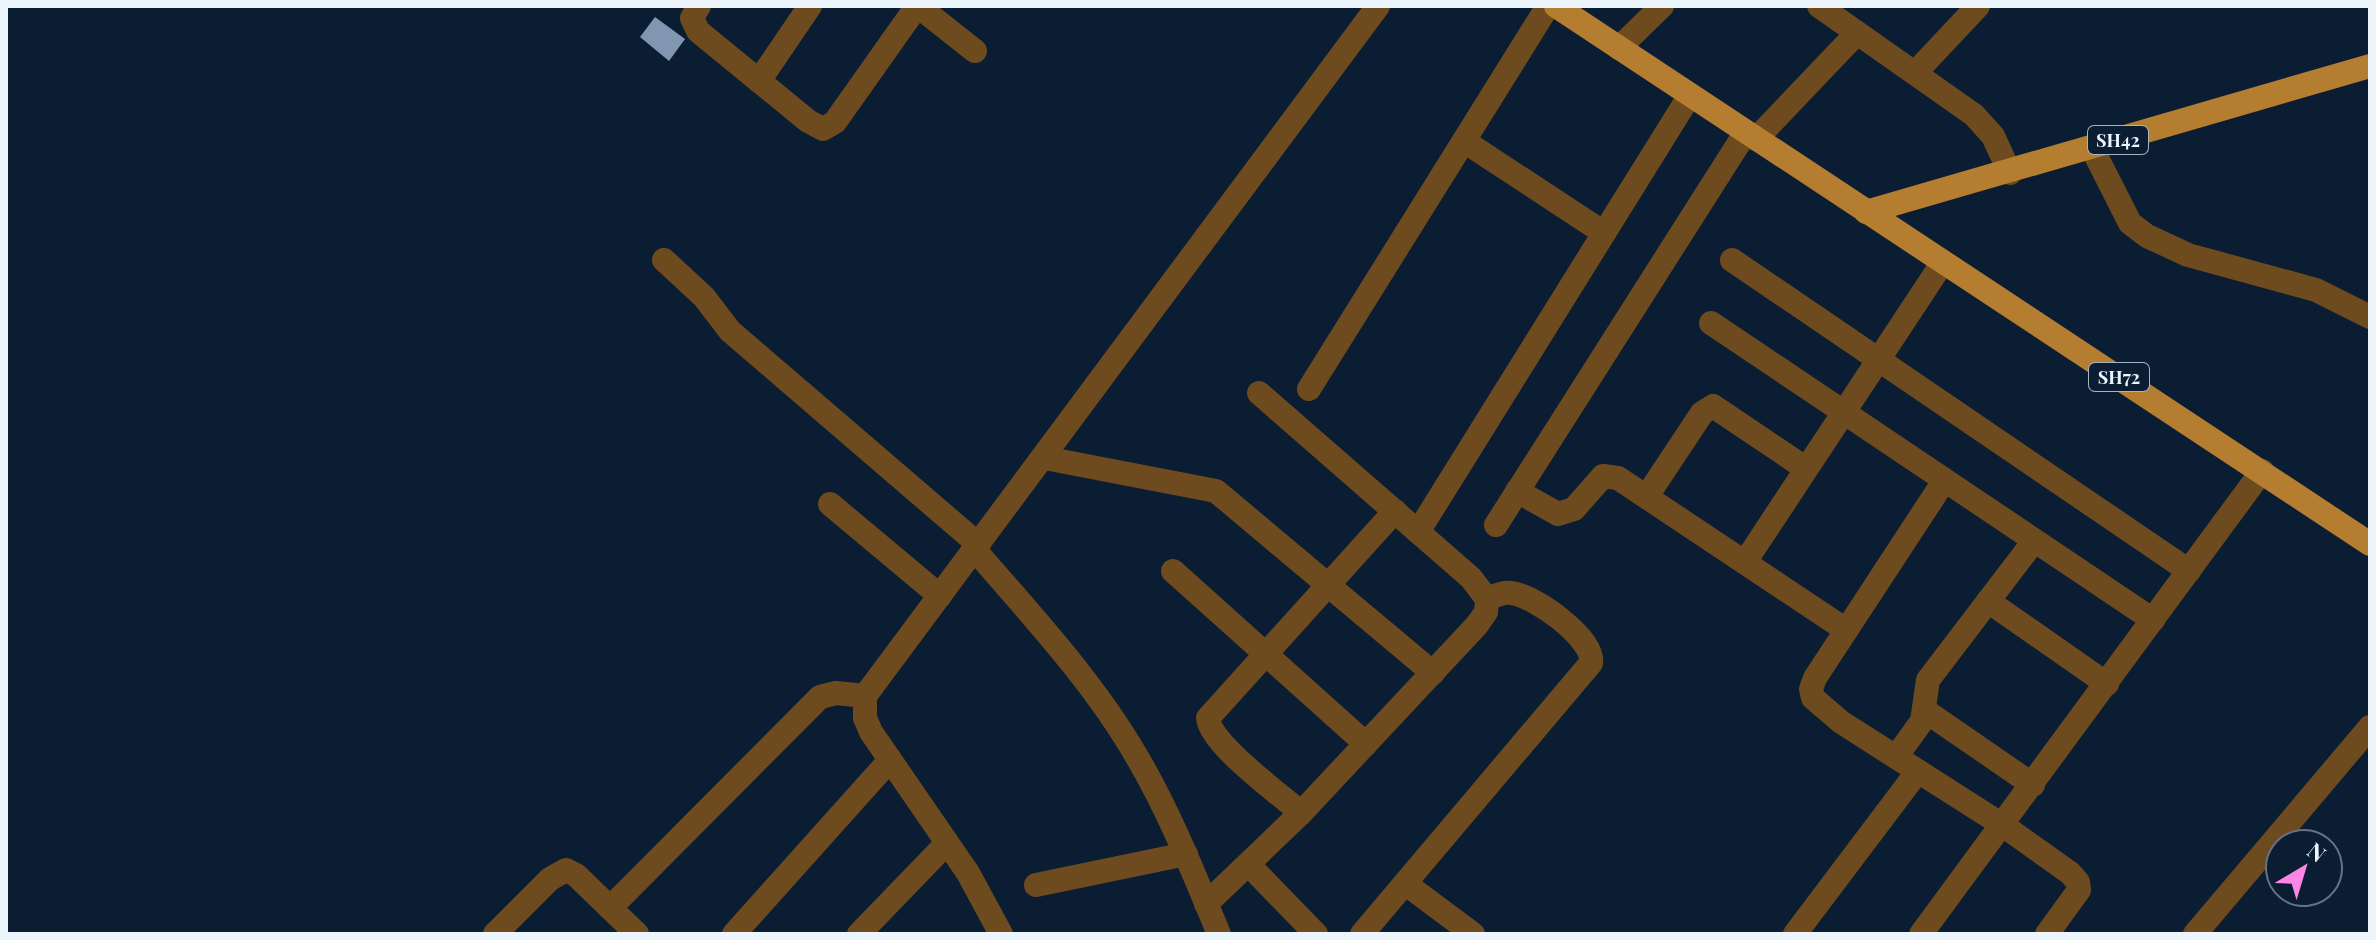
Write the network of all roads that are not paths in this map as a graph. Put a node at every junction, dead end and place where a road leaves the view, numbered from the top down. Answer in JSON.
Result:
{"nodes":[{"id":1,"x":699,"y":6,"type":"edge"},
{"id":2,"x":810,"y":6,"type":"edge"},
{"id":3,"x":918,"y":6,"type":"edge"},
{"id":4,"x":1378,"y":6,"type":"edge"},
{"id":5,"x":1548,"y":6,"type":"edge"},
{"id":6,"x":1556,"y":6,"type":"edge"},
{"id":7,"x":1662,"y":6,"type":"edge"},
{"id":8,"x":1819,"y":6,"type":"edge"},
{"id":9,"x":1978,"y":6,"type":"edge"},
{"id":10,"x":1857,"y":33,"type":"junction"},
{"id":11,"x":1619,"y":48,"type":"junction"},
{"id":12,"x":975,"y":51,"type":"dead end"},
{"id":13,"x":2370,"y":66,"type":"edge"},
{"id":14,"x":1915,"y":73,"type":"junction"},
{"id":15,"x":759,"y":81,"type":"junction"},
{"id":16,"x":1690,"y":95,"type":"junction"},
{"id":17,"x":1751,"y":136,"type":"junction"},
{"id":18,"x":1464,"y":141,"type":"junction"},
{"id":19,"x":2092,"y":148,"type":"junction"},
{"id":20,"x":2010,"y":173,"type":"junction"},
{"id":21,"x":1866,"y":212,"type":"junction"},
{"id":22,"x":1604,"y":233,"type":"junction"},
{"id":23,"x":664,"y":260,"type":"dead end"},
{"id":24,"x":1732,"y":260,"type":"dead end"},
{"id":25,"x":1943,"y":262,"type":"junction"},
{"id":26,"x":2370,"y":317,"type":"edge"},
{"id":27,"x":1711,"y":323,"type":"dead end"},
{"id":28,"x":1878,"y":357,"type":"junction"},
{"id":29,"x":1309,"y":389,"type":"dead end"},
{"id":30,"x":1259,"y":393,"type":"dead end"},
{"id":31,"x":1841,"y":411,"type":"junction"},
{"id":32,"x":1045,"y":458,"type":"junction"},
{"id":33,"x":1805,"y":468,"type":"junction"},
{"id":34,"x":2262,"y":471,"type":"junction"},
{"id":35,"x":1944,"y":481,"type":"junction"},
{"id":36,"x":1517,"y":491,"type":"junction"},
{"id":37,"x":1647,"y":496,"type":"junction"},
{"id":38,"x":830,"y":504,"type":"dead end"},
{"id":39,"x":1395,"y":511,"type":"junction"},
{"id":40,"x":1496,"y":525,"type":"dead end"},
{"id":41,"x":1418,"y":532,"type":"junction"},
{"id":42,"x":2034,"y":541,"type":"junction"},
{"id":43,"x":2370,"y":544,"type":"edge"},
{"id":44,"x":977,"y":548,"type":"junction"},
{"id":45,"x":1745,"y":562,"type":"junction"},
{"id":46,"x":1173,"y":571,"type":"dead end"},
{"id":47,"x":2189,"y":571,"type":"junction"},
{"id":48,"x":1327,"y":584,"type":"junction"},
{"id":49,"x":940,"y":596,"type":"junction"},
{"id":50,"x":1487,"y":599,"type":"junction"},
{"id":51,"x":1988,"y":601,"type":"junction"},
{"id":52,"x":2153,"y":620,"type":"junction"},
{"id":53,"x":1846,"y":630,"type":"junction"},
{"id":54,"x":1263,"y":652,"type":"junction"},
{"id":55,"x":1433,"y":673,"type":"junction"},
{"id":56,"x":2107,"y":684,"type":"junction"},
{"id":57,"x":865,"y":696,"type":"junction"},
{"id":58,"x":1924,"y":710,"type":"junction"},
{"id":59,"x":2370,"y":727,"type":"edge"},
{"id":60,"x":1366,"y":744,"type":"junction"},
{"id":61,"x":1896,"y":757,"type":"junction"},
{"id":62,"x":890,"y":760,"type":"junction"},
{"id":63,"x":1918,"y":771,"type":"junction"},
{"id":64,"x":2033,"y":785,"type":"junction"},
{"id":65,"x":1301,"y":813,"type":"junction"},
{"id":66,"x":2004,"y":826,"type":"junction"},
{"id":67,"x":947,"y":843,"type":"junction"},
{"id":68,"x":1186,"y":854,"type":"junction"},
{"id":69,"x":1249,"y":865,"type":"junction"},
{"id":70,"x":1406,"y":884,"type":"junction"},
{"id":71,"x":1036,"y":885,"type":"dead end"},
{"id":72,"x":1206,"y":904,"type":"junction"},
{"id":73,"x":610,"y":908,"type":"junction"},
{"id":74,"x":628,"y":931,"type":"edge"},
{"id":75,"x":495,"y":934,"type":"edge"},
{"id":76,"x":734,"y":934,"type":"edge"},
{"id":77,"x":859,"y":934,"type":"edge"},
{"id":78,"x":1001,"y":934,"type":"edge"},
{"id":79,"x":1219,"y":934,"type":"edge"},
{"id":80,"x":1316,"y":934,"type":"edge"},
{"id":81,"x":1362,"y":934,"type":"edge"},
{"id":82,"x":1473,"y":934,"type":"edge"},
{"id":83,"x":1795,"y":934,"type":"edge"},
{"id":84,"x":1921,"y":934,"type":"edge"},
{"id":85,"x":2047,"y":934,"type":"edge"},
{"id":86,"x":2195,"y":934,"type":"edge"}],
"edges":[{"from":1,"to":15,"type":"street"},
{"from":2,"to":15,"type":"street"},
{"from":3,"to":12,"type":"street"},
{"from":3,"to":15,"type":"street"},
{"from":4,"to":32,"type":"street"},
{"from":5,"to":18,"type":"street"},
{"from":6,"to":11,"type":"main road"},
{"from":7,"to":11,"type":"street"},
{"from":8,"to":10,"type":"street"},
{"from":9,"to":14,"type":"street"},
{"from":10,"to":14,"type":"street"},
{"from":10,"to":17,"type":"street"},
{"from":11,"to":16,"type":"main road"},
{"from":13,"to":19,"type":"main road","number":"SH42"},
{"from":14,"to":20,"type":"street"},
{"from":16,"to":17,"type":"main road"},
{"from":16,"to":22,"type":"street"},
{"from":17,"to":21,"type":"main road"},
{"from":17,"to":36,"type":"street"},
{"from":18,"to":22,"type":"street"},
{"from":18,"to":29,"type":"street"},
{"from":19,"to":20,"type":"main road","number":"SH42"},
{"from":19,"to":26,"type":"street"},
{"from":20,"to":21,"type":"main road","number":"SH42"},
{"from":21,"to":25,"type":"main road","number":"SH72"},
{"from":22,"to":41,"type":"street"},
{"from":23,"to":44,"type":"street"},
{"from":24,"to":28,"type":"street"},
{"from":25,"to":28,"type":"street"},
{"from":25,"to":34,"type":"main road","number":"SH72"},
{"from":27,"to":31,"type":"street"},
{"from":28,"to":31,"type":"street"},
{"from":28,"to":47,"type":"street"},
{"from":30,"to":39,"type":"street"},
{"from":31,"to":33,"type":"street"},
{"from":31,"to":35,"type":"street"},
{"from":32,"to":44,"type":"street"},
{"from":32,"to":48,"type":"street"},
{"from":33,"to":37,"type":"street"},
{"from":33,"to":45,"type":"street"},
{"from":34,"to":43,"type":"main road","number":"SH72"},
{"from":34,"to":47,"type":"street"},
{"from":35,"to":42,"type":"street"},
{"from":35,"to":53,"type":"street"},
{"from":36,"to":37,"type":"street"},
{"from":36,"to":40,"type":"street"},
{"from":37,"to":45,"type":"street"},
{"from":38,"to":49,"type":"street"},
{"from":39,"to":41,"type":"street"},
{"from":39,"to":48,"type":"street"},
{"from":41,"to":50,"type":"street"},
{"from":42,"to":51,"type":"street"},
{"from":42,"to":52,"type":"street"},
{"from":44,"to":49,"type":"street"},
{"from":44,"to":68,"type":"street"},
{"from":45,"to":53,"type":"street"},
{"from":46,"to":54,"type":"street"},
{"from":47,"to":52,"type":"street"},
{"from":48,"to":54,"type":"street"},
{"from":48,"to":55,"type":"street"},
{"from":49,"to":57,"type":"street"},
{"from":50,"to":55,"type":"street"},
{"from":50,"to":70,"type":"street"},
{"from":51,"to":56,"type":"street"},
{"from":51,"to":58,"type":"street"},
{"from":52,"to":56,"type":"street"},
{"from":53,"to":61,"type":"street"},
{"from":54,"to":60,"type":"street"},
{"from":54,"to":65,"type":"street"},
{"from":55,"to":60,"type":"street"},
{"from":56,"to":64,"type":"street"},
{"from":57,"to":62,"type":"street"},
{"from":57,"to":73,"type":"street"},
{"from":58,"to":61,"type":"street"},
{"from":58,"to":64,"type":"street"},
{"from":59,"to":86,"type":"street"},
{"from":60,"to":65,"type":"street"},
{"from":61,"to":63,"type":"street"},
{"from":62,"to":67,"type":"street"},
{"from":62,"to":76,"type":"street"},
{"from":63,"to":66,"type":"street"},
{"from":63,"to":83,"type":"street"},
{"from":64,"to":66,"type":"street"},
{"from":65,"to":69,"type":"street"},
{"from":66,"to":84,"type":"street"},
{"from":66,"to":85,"type":"street"},
{"from":67,"to":77,"type":"street"},
{"from":67,"to":78,"type":"street"},
{"from":68,"to":71,"type":"street"},
{"from":68,"to":72,"type":"street"},
{"from":69,"to":72,"type":"street"},
{"from":69,"to":80,"type":"street"},
{"from":70,"to":81,"type":"street"},
{"from":70,"to":82,"type":"street"},
{"from":72,"to":79,"type":"street"},
{"from":73,"to":74,"type":"street"},
{"from":73,"to":75,"type":"street"}]}
